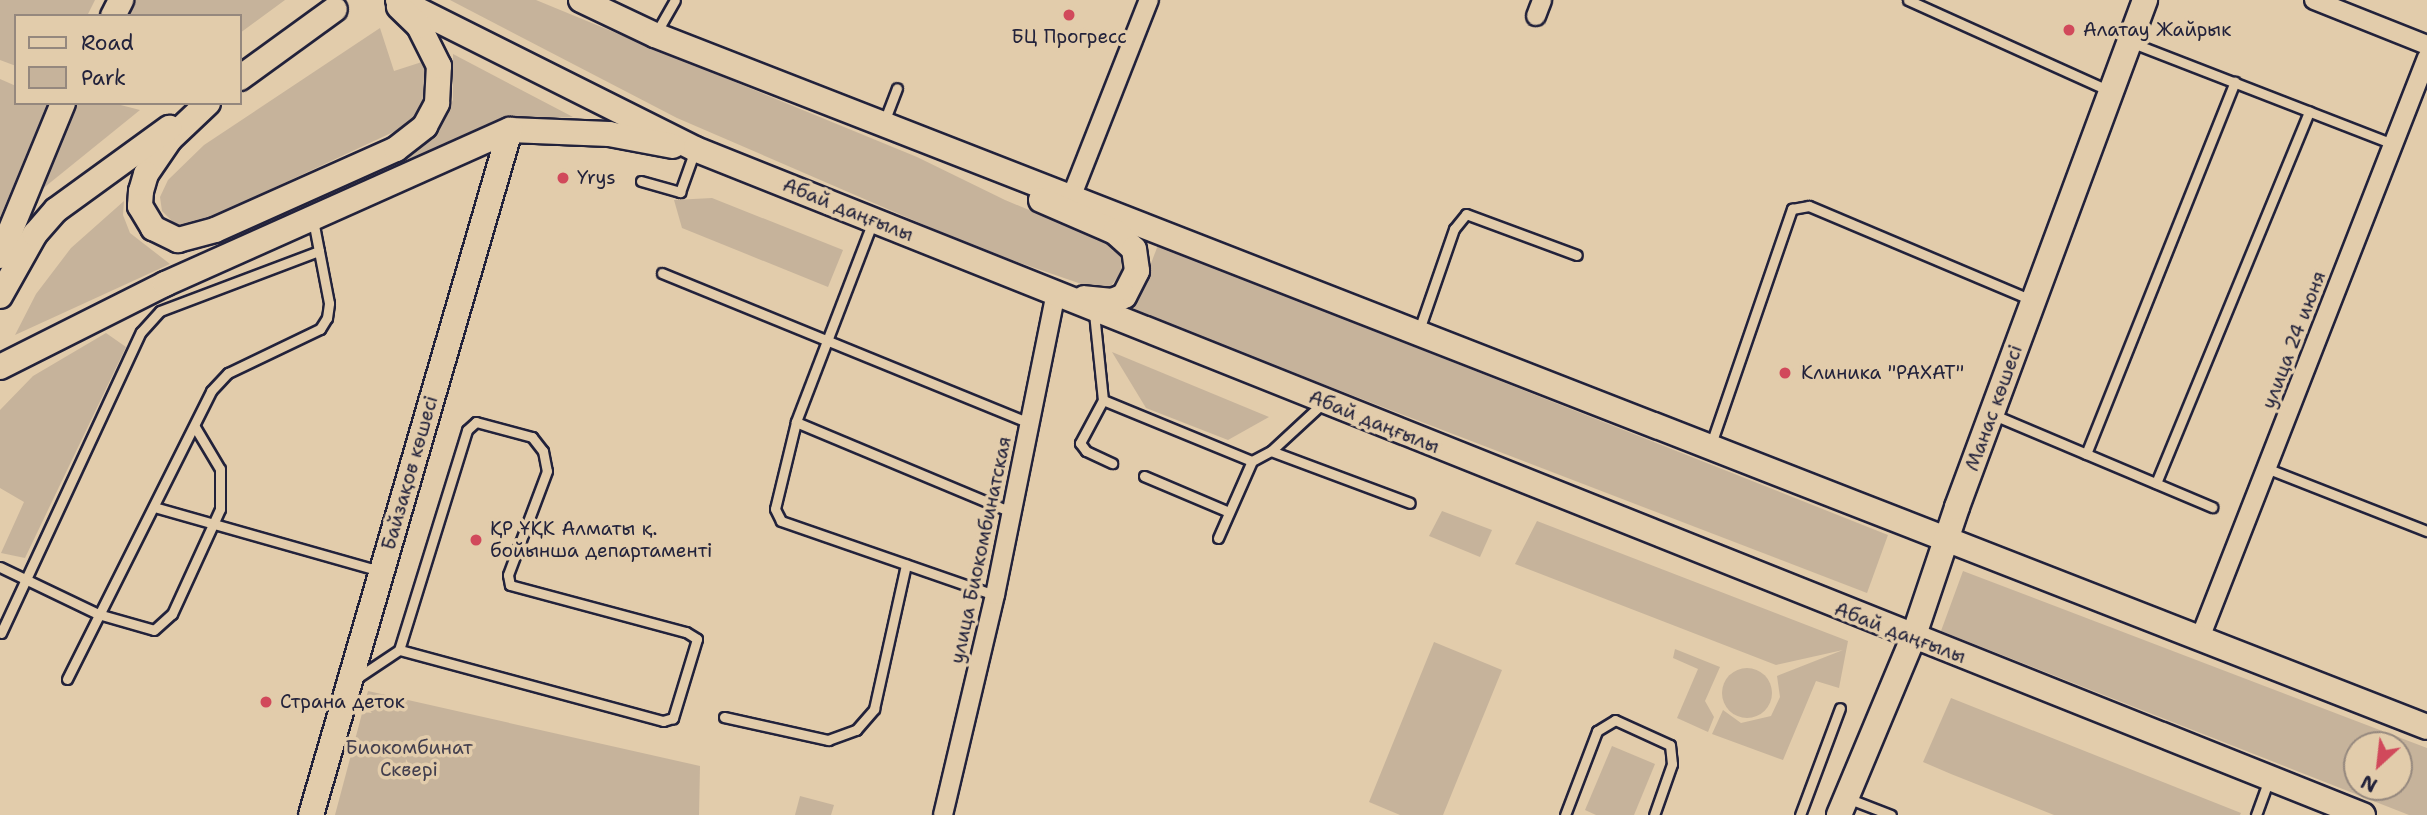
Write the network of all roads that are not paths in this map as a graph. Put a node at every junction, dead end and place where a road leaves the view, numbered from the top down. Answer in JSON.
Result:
{"nodes":[{"id":1,"x":390,"y":0,"type":"edge"},
{"id":2,"x":398,"y":0,"type":"edge"},
{"id":3,"x":582,"y":0,"type":"edge"},
{"id":4,"x":675,"y":0,"type":"edge"},
{"id":5,"x":1149,"y":0,"type":"edge"},
{"id":6,"x":1908,"y":0,"type":"edge"},
{"id":7,"x":2144,"y":0,"type":"edge"},
{"id":8,"x":2314,"y":0,"type":"edge"},
{"id":9,"x":1919,"y":2,"type":"edge"},
{"id":10,"x":335,"y":9,"type":"dead end"},
{"id":11,"x":655,"y":35,"type":"junction"},
{"id":12,"x":2129,"y":42,"type":"junction"},
{"id":13,"x":2427,"y":45,"type":"edge"},
{"id":14,"x":2427,"y":58,"type":"edge"},
{"id":15,"x":242,"y":77,"type":"edge"},
{"id":16,"x":2235,"y":82,"type":"junction"},
{"id":17,"x":897,"y":88,"type":"dead end"},
{"id":18,"x":2110,"y":91,"type":"junction"},
{"id":19,"x":62,"y":105,"type":"edge"},
{"id":20,"x":203,"y":105,"type":"edge"},
{"id":21,"x":204,"y":105,"type":"edge"},
{"id":22,"x":2309,"y":111,"type":"junction"},
{"id":23,"x":884,"y":122,"type":"junction"},
{"id":24,"x":510,"y":130,"type":"junction"},
{"id":25,"x":935,"y":141,"type":"junction"},
{"id":26,"x":2393,"y":144,"type":"junction"},
{"id":27,"x":695,"y":149,"type":"junction"},
{"id":28,"x":641,"y":181,"type":"dead end"},
{"id":29,"x":1072,"y":195,"type":"junction"},
{"id":30,"x":313,"y":218,"type":"junction"},
{"id":31,"x":873,"y":221,"type":"junction"},
{"id":32,"x":319,"y":251,"type":"junction"},
{"id":33,"x":1577,"y":255,"type":"dead end"},
{"id":34,"x":0,"y":256,"type":"edge"},
{"id":35,"x":662,"y":273,"type":"dead end"},
{"id":36,"x":1056,"y":293,"type":"junction"},
{"id":37,"x":0,"y":296,"type":"edge"},
{"id":38,"x":2033,"y":300,"type":"junction"},
{"id":39,"x":1094,"y":307,"type":"junction"},
{"id":40,"x":1419,"y":332,"type":"junction"},
{"id":41,"x":824,"y":340,"type":"junction"},
{"id":42,"x":0,"y":367,"type":"edge"},
{"id":43,"x":1103,"y":400,"type":"junction"},
{"id":44,"x":1324,"y":402,"type":"junction"},
{"id":45,"x":1992,"y":414,"type":"junction"},
{"id":46,"x":796,"y":422,"type":"junction"},
{"id":47,"x":1029,"y":423,"type":"junction"},
{"id":48,"x":195,"y":427,"type":"junction"},
{"id":49,"x":1710,"y":447,"type":"junction"},
{"id":50,"x":1271,"y":451,"type":"junction"},
{"id":51,"x":2087,"y":454,"type":"junction"},
{"id":52,"x":1252,"y":461,"type":"junction"},
{"id":53,"x":1112,"y":463,"type":"dead end"},
{"id":54,"x":2266,"y":468,"type":"junction"},
{"id":55,"x":1144,"y":476,"type":"dead end"},
{"id":56,"x":2156,"y":483,"type":"junction"},
{"id":57,"x":1410,"y":503,"type":"dead end"},
{"id":58,"x":2212,"y":507,"type":"dead end"},
{"id":59,"x":154,"y":508,"type":"junction"},
{"id":60,"x":1012,"y":512,"type":"junction"},
{"id":61,"x":1229,"y":512,"type":"junction"},
{"id":62,"x":214,"y":521,"type":"junction"},
{"id":63,"x":2427,"y":531,"type":"edge"},
{"id":64,"x":1218,"y":538,"type":"dead end"},
{"id":65,"x":1946,"y":540,"type":"junction"},
{"id":66,"x":906,"y":565,"type":"junction"},
{"id":67,"x":0,"y":567,"type":"edge"},
{"id":68,"x":382,"y":572,"type":"junction"},
{"id":69,"x":24,"y":579,"type":"junction"},
{"id":70,"x":995,"y":594,"type":"junction"},
{"id":71,"x":98,"y":614,"type":"junction"},
{"id":72,"x":1,"y":633,"type":"edge"},
{"id":73,"x":1913,"y":638,"type":"junction"},
{"id":74,"x":2200,"y":638,"type":"junction"},
{"id":75,"x":399,"y":650,"type":"junction"},
{"id":76,"x":67,"y":679,"type":"dead end"},
{"id":77,"x":349,"y":683,"type":"junction"},
{"id":78,"x":1840,"y":708,"type":"dead end"},
{"id":79,"x":724,"y":717,"type":"dead end"},
{"id":80,"x":2427,"y":727,"type":"edge"},
{"id":81,"x":2269,"y":777,"type":"junction"},
{"id":82,"x":1842,"y":806,"type":"edge"},
{"id":83,"x":311,"y":815,"type":"edge"},
{"id":84,"x":943,"y":815,"type":"edge"},
{"id":85,"x":1565,"y":815,"type":"edge"},
{"id":86,"x":1654,"y":815,"type":"edge"},
{"id":87,"x":1800,"y":815,"type":"edge"},
{"id":88,"x":1891,"y":815,"type":"edge"},
{"id":89,"x":2256,"y":815,"type":"edge"},
{"id":90,"x":2363,"y":815,"type":"edge"}],
"edges":[{"from":1,"to":21,"type":"main road"},
{"from":2,"to":27,"type":"main road","name":"Абай даңғылы"},
{"from":3,"to":11,"type":"main road"},
{"from":4,"to":11,"type":"lane"},
{"from":5,"to":29,"type":"street"},
{"from":6,"to":9,"type":"lane"},
{"from":7,"to":12,"type":"main road","name":"Манас көшесі"},
{"from":8,"to":13,"type":"street"},
{"from":9,"to":18,"type":"lane"},
{"from":10,"to":15,"type":"main road"},
{"from":11,"to":23,"type":"main road"},
{"from":12,"to":16,"type":"lane"},
{"from":12,"to":18,"type":"main road","name":"Манас көшесі"},
{"from":14,"to":26,"type":"street","name":"улица 24 июня"},
{"from":16,"to":22,"type":"lane"},
{"from":16,"to":51,"type":"lane"},
{"from":17,"to":23,"type":"lane"},
{"from":18,"to":38,"type":"main road","name":"Манас көшесі"},
{"from":19,"to":34,"type":"main road"},
{"from":20,"to":37,"type":"main road"},
{"from":22,"to":26,"type":"lane"},
{"from":22,"to":56,"type":"lane"},
{"from":23,"to":25,"type":"main road"},
{"from":24,"to":27,"type":"main road"},
{"from":24,"to":30,"type":"main road"},
{"from":24,"to":68,"type":"main road","name":"Байзақов көшесі"},
{"from":25,"to":29,"type":"main road"},
{"from":25,"to":36,"type":"main road"},
{"from":26,"to":54,"type":"street","name":"улица 24 июня"},
{"from":27,"to":28,"type":"lane"},
{"from":27,"to":31,"type":"main road","name":"Абай даңғылы"},
{"from":29,"to":40,"type":"main road"},
{"from":30,"to":32,"type":"lane"},
{"from":30,"to":42,"type":"main road"},
{"from":31,"to":36,"type":"main road","name":"Абай даңғылы"},
{"from":31,"to":41,"type":"lane"},
{"from":32,"to":48,"type":"lane"},
{"from":32,"to":69,"type":"lane"},
{"from":33,"to":40,"type":"lane"},
{"from":35,"to":41,"type":"lane"},
{"from":36,"to":39,"type":"main road","name":"Абай даңғылы"},
{"from":36,"to":47,"type":"street","name":"улица Биокомбинатская"},
{"from":38,"to":45,"type":"main road","name":"Манас көшесі"},
{"from":38,"to":49,"type":"lane"},
{"from":39,"to":43,"type":"lane"},
{"from":39,"to":44,"type":"main road","name":"Абай даңғылы"},
{"from":40,"to":49,"type":"main road"},
{"from":41,"to":46,"type":"lane"},
{"from":41,"to":47,"type":"lane"},
{"from":43,"to":52,"type":"lane"},
{"from":43,"to":53,"type":"lane"},
{"from":44,"to":50,"type":"lane"},
{"from":44,"to":73,"type":"main road","name":"Абай даңғылы"},
{"from":45,"to":51,"type":"lane"},
{"from":45,"to":65,"type":"main road","name":"Манас көшесі"},
{"from":46,"to":60,"type":"lane"},
{"from":46,"to":66,"type":"lane"},
{"from":47,"to":60,"type":"street","name":"улица Биокомбинатская"},
{"from":48,"to":59,"type":"lane"},
{"from":48,"to":62,"type":"lane"},
{"from":49,"to":65,"type":"main road"},
{"from":50,"to":52,"type":"lane"},
{"from":50,"to":57,"type":"lane"},
{"from":51,"to":56,"type":"lane"},
{"from":52,"to":61,"type":"lane"},
{"from":54,"to":63,"type":"lane"},
{"from":54,"to":74,"type":"street","name":"улица 24 июня"},
{"from":55,"to":61,"type":"lane"},
{"from":56,"to":58,"type":"lane"},
{"from":59,"to":62,"type":"lane"},
{"from":59,"to":71,"type":"lane"},
{"from":60,"to":70,"type":"street","name":"улица Биокомбинатская"},
{"from":61,"to":64,"type":"lane"},
{"from":62,"to":68,"type":"lane"},
{"from":62,"to":71,"type":"lane"},
{"from":65,"to":73,"type":"main road","name":"Манас көшесі"},
{"from":65,"to":74,"type":"main road"},
{"from":66,"to":70,"type":"lane"},
{"from":66,"to":79,"type":"lane"},
{"from":67,"to":69,"type":"lane"},
{"from":68,"to":77,"type":"main road","name":"Байзақов көшесі"},
{"from":69,"to":71,"type":"lane"},
{"from":69,"to":72,"type":"lane"},
{"from":70,"to":84,"type":"street","name":"улица Биокомбинатская"},
{"from":71,"to":76,"type":"lane"},
{"from":73,"to":81,"type":"main road","name":"Абай даңғылы"},
{"from":73,"to":82,"type":"main road","name":"Манас көшесі"},
{"from":74,"to":80,"type":"main road"},
{"from":75,"to":75,"type":"lane"},
{"from":75,"to":77,"type":"lane"},
{"from":77,"to":83,"type":"main road","name":"Байзақов көшесі"},
{"from":78,"to":87,"type":"lane"},
{"from":81,"to":89,"type":"lane"},
{"from":81,"to":90,"type":"main road","name":"Абай даңғылы"},
{"from":82,"to":88,"type":"lane"},
{"from":85,"to":86,"type":"lane"}]}
